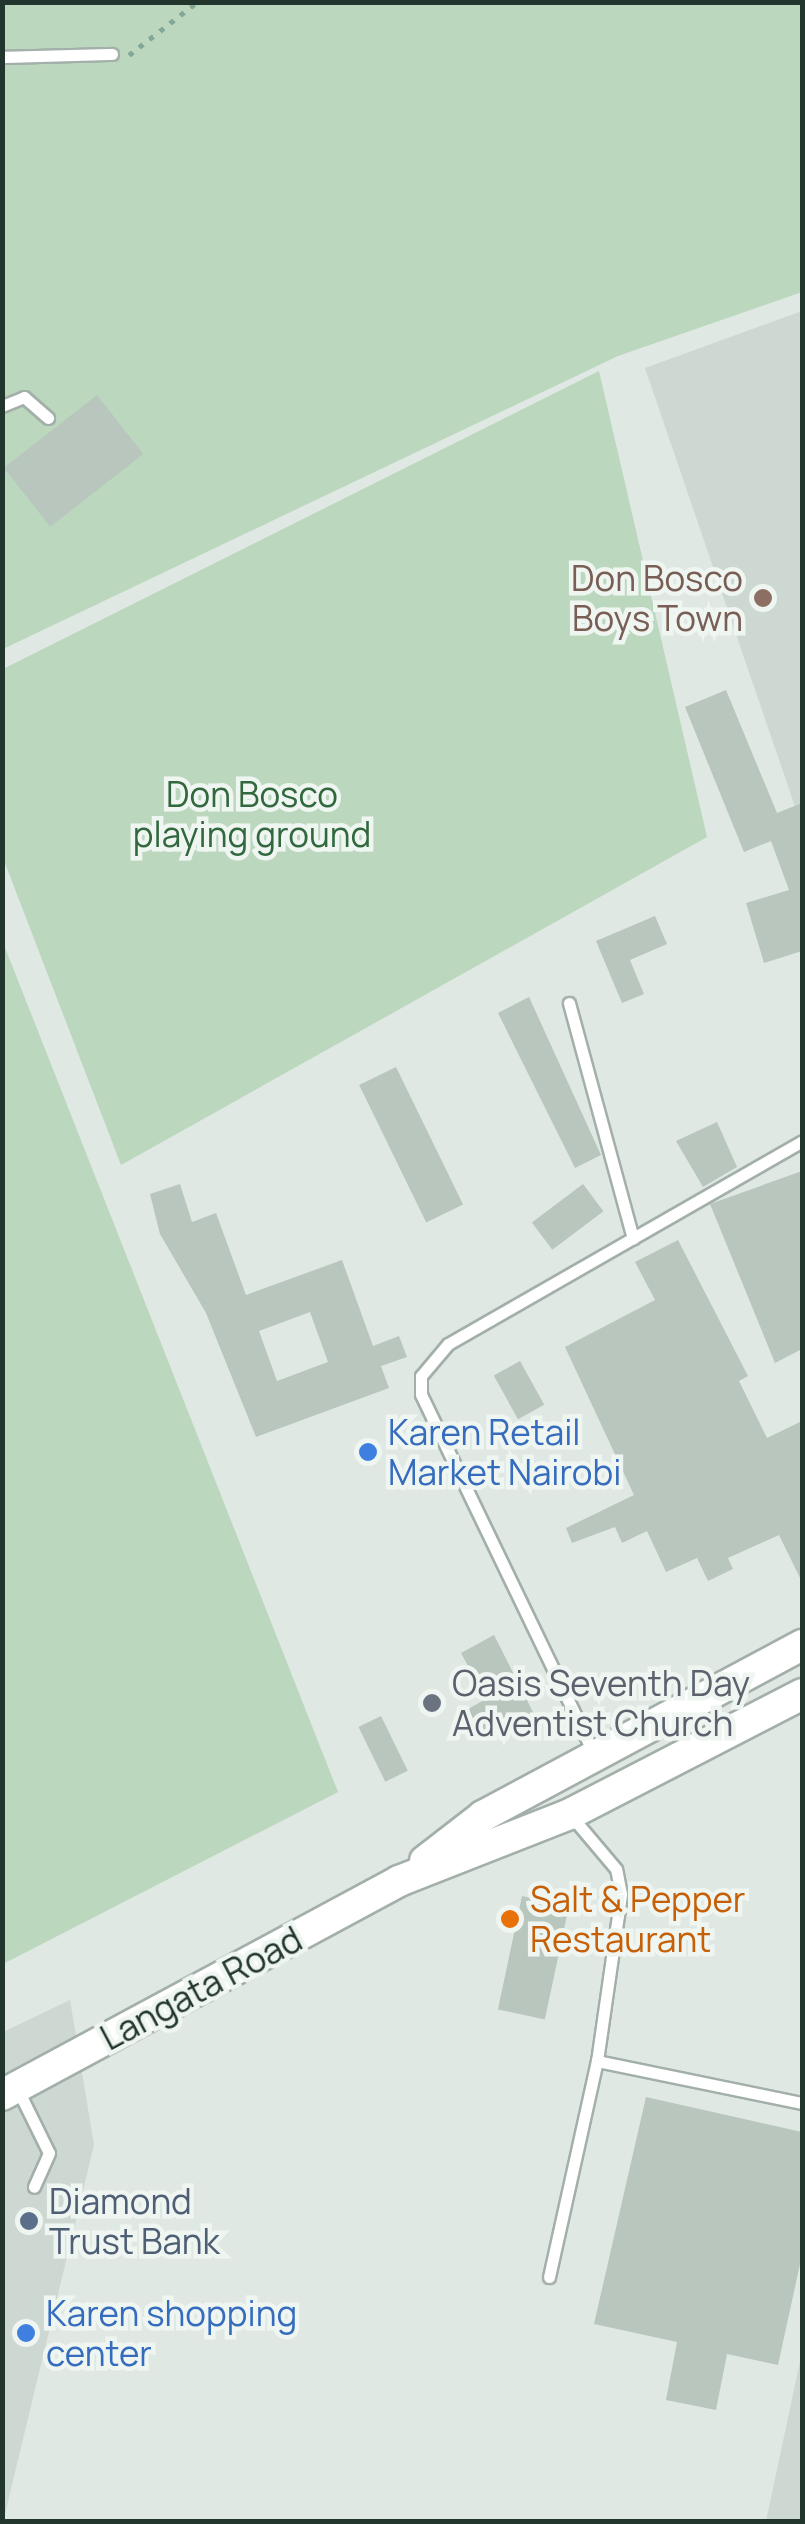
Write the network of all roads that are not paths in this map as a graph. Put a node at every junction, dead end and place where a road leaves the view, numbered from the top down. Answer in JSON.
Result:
{"nodes":[{"id":1,"x":112,"y":54,"type":"road end"},
{"id":2,"x":2,"y":56,"type":"edge"},
{"id":3,"x":2,"y":406,"type":"edge"},
{"id":4,"x":48,"y":418,"type":"dead end"},
{"id":5,"x":569,"y":1002,"type":"dead end"},
{"id":6,"x":802,"y":1141,"type":"edge"},
{"id":7,"x":633,"y":1238,"type":"junction"},
{"id":8,"x":802,"y":1645,"type":"edge"},
{"id":9,"x":802,"y":1694,"type":"edge"},
{"id":10,"x":596,"y":1757,"type":"junction"},
{"id":11,"x":570,"y":1814,"type":"junction"},
{"id":12,"x":399,"y":1881,"type":"junction"},
{"id":13,"x":597,"y":2061,"type":"junction"},
{"id":14,"x":10,"y":2092,"type":"edge"},
{"id":15,"x":802,"y":2103,"type":"edge"},
{"id":16,"x":34,"y":2187,"type":"dead end"},
{"id":17,"x":549,"y":2277,"type":"dead end"}],
"edges":[{"from":1,"to":2,"type":"lane"},
{"from":3,"to":4,"type":"lane"},
{"from":5,"to":7,"type":"lane"},
{"from":6,"to":7,"type":"lane"},
{"from":7,"to":10,"type":"lane"},
{"from":8,"to":10,"type":"main road","name":"Langata Road"},
{"from":9,"to":11,"type":"main road","name":"Langata Road"},
{"from":10,"to":12,"type":"main road","name":"Langata Road"},
{"from":11,"to":12,"type":"main road","name":"Langata Road"},
{"from":11,"to":13,"type":"lane"},
{"from":12,"to":14,"type":"main road","name":"Langata Road"},
{"from":13,"to":15,"type":"lane"},
{"from":13,"to":17,"type":"lane"},
{"from":14,"to":16,"type":"lane"}]}
